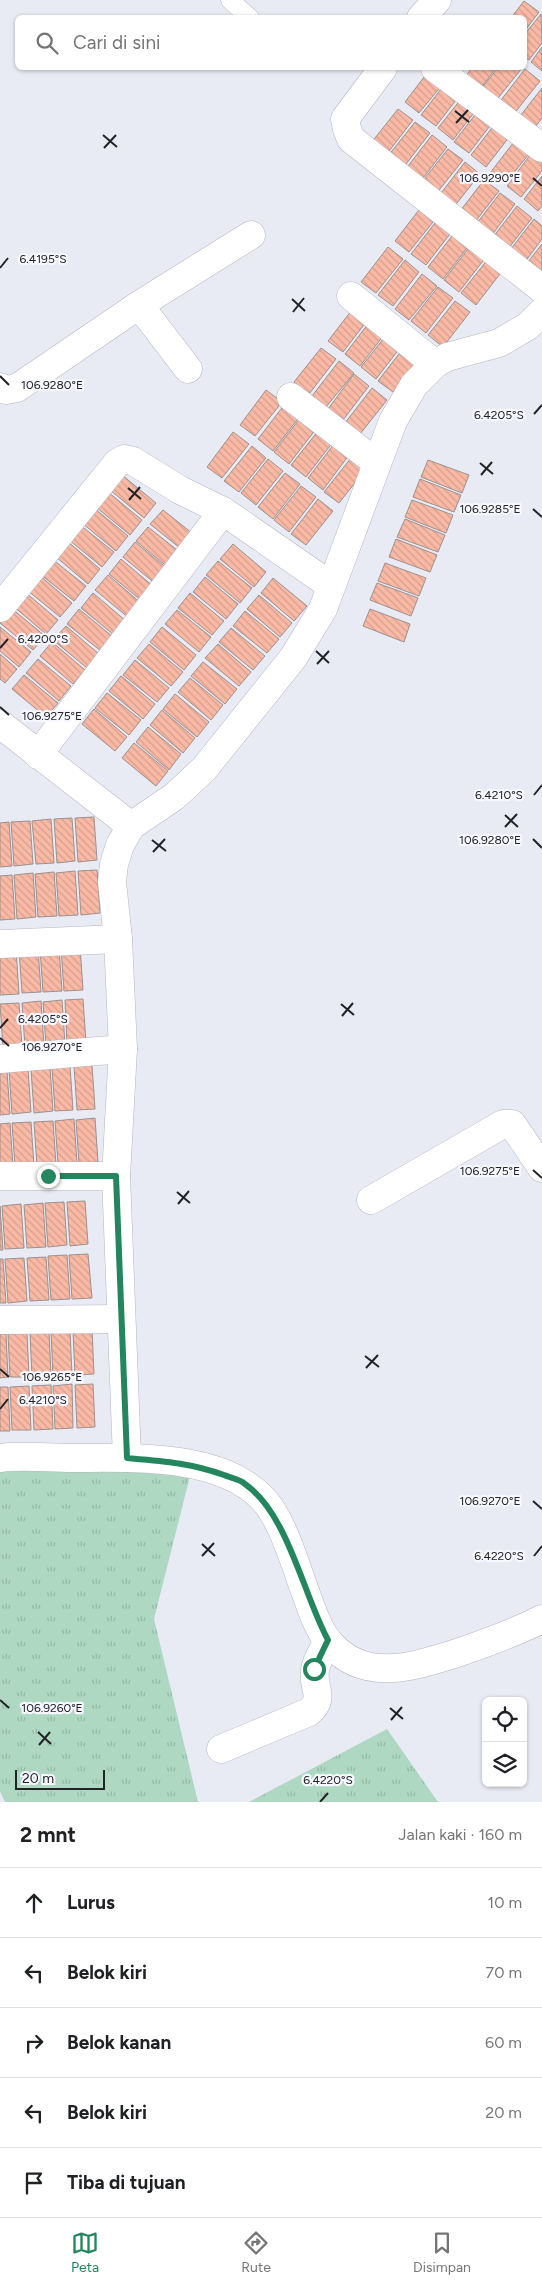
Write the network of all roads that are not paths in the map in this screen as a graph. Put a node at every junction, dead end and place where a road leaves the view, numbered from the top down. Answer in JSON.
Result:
{"nodes":[{"id":1,"x":230,"y":0,"type":"edge"},
{"id":2,"x":436,"y":0,"type":"edge"},
{"id":3,"x":247,"y":15,"type":"edge"},
{"id":4,"x":424,"y":15,"type":"edge"},
{"id":5,"x":382,"y":70,"type":"edge"},
{"id":6,"x":438,"y":70,"type":"edge"},
{"id":7,"x":542,"y":148,"type":"edge"},
{"id":8,"x":251,"y":235,"type":"dead end"},
{"id":9,"x":351,"y":296,"type":"dead end"},
{"id":10,"x":139,"y":305,"type":"junction"},
{"id":11,"x":541,"y":308,"type":"edge"},
{"id":12,"x":435,"y":364,"type":"junction"},
{"id":13,"x":188,"y":369,"type":"dead end"},
{"id":14,"x":0,"y":387,"type":"edge"},
{"id":15,"x":291,"y":398,"type":"dead end"},
{"id":16,"x":377,"y":463,"type":"junction"},
{"id":17,"x":224,"y":511,"type":"junction"},
{"id":18,"x":330,"y":586,"type":"junction"},
{"id":19,"x":0,"y":608,"type":"edge"},
{"id":20,"x":0,"y":724,"type":"edge"},
{"id":21,"x":38,"y":755,"type":"junction"},
{"id":22,"x":131,"y":826,"type":"junction"},
{"id":23,"x":118,"y":939,"type":"junction"},
{"id":24,"x":0,"y":944,"type":"edge"},
{"id":25,"x":123,"y":1049,"type":"junction"},
{"id":26,"x":0,"y":1059,"type":"edge"},
{"id":27,"x":542,"y":1168,"type":"edge"},
{"id":28,"x":0,"y":1176,"type":"edge"},
{"id":29,"x":116,"y":1176,"type":"junction"},
{"id":30,"x":371,"y":1200,"type":"dead end"},
{"id":31,"x":121,"y":1319,"type":"junction"},
{"id":32,"x":0,"y":1320,"type":"edge"},
{"id":33,"x":0,"y":1458,"type":"edge"},
{"id":34,"x":127,"y":1458,"type":"junction"},
{"id":35,"x":542,"y":1619,"type":"edge"},
{"id":36,"x":328,"y":1640,"type":"junction"},
{"id":37,"x":221,"y":1748,"type":"dead end"}],
"edges":[{"from":1,"to":3,"type":"lane"},
{"from":2,"to":4,"type":"street"},
{"from":5,"to":11,"type":"street"},
{"from":6,"to":7,"type":"street"},
{"from":8,"to":10,"type":"street"},
{"from":9,"to":12,"type":"street"},
{"from":10,"to":13,"type":"street"},
{"from":10,"to":14,"type":"street"},
{"from":11,"to":12,"type":"street"},
{"from":12,"to":16,"type":"street"},
{"from":15,"to":16,"type":"street"},
{"from":16,"to":18,"type":"street"},
{"from":17,"to":18,"type":"street"},
{"from":17,"to":19,"type":"street"},
{"from":17,"to":21,"type":"street"},
{"from":18,"to":22,"type":"street"},
{"from":20,"to":21,"type":"street"},
{"from":21,"to":22,"type":"street"},
{"from":22,"to":23,"type":"street"},
{"from":23,"to":24,"type":"street"},
{"from":23,"to":25,"type":"street"},
{"from":25,"to":26,"type":"street"},
{"from":25,"to":29,"type":"street"},
{"from":27,"to":30,"type":"street"},
{"from":28,"to":29,"type":"street"},
{"from":29,"to":31,"type":"street"},
{"from":31,"to":32,"type":"street"},
{"from":31,"to":34,"type":"street"},
{"from":33,"to":34,"type":"street"},
{"from":34,"to":36,"type":"street"},
{"from":35,"to":36,"type":"street"},
{"from":36,"to":37,"type":"street"}]}
